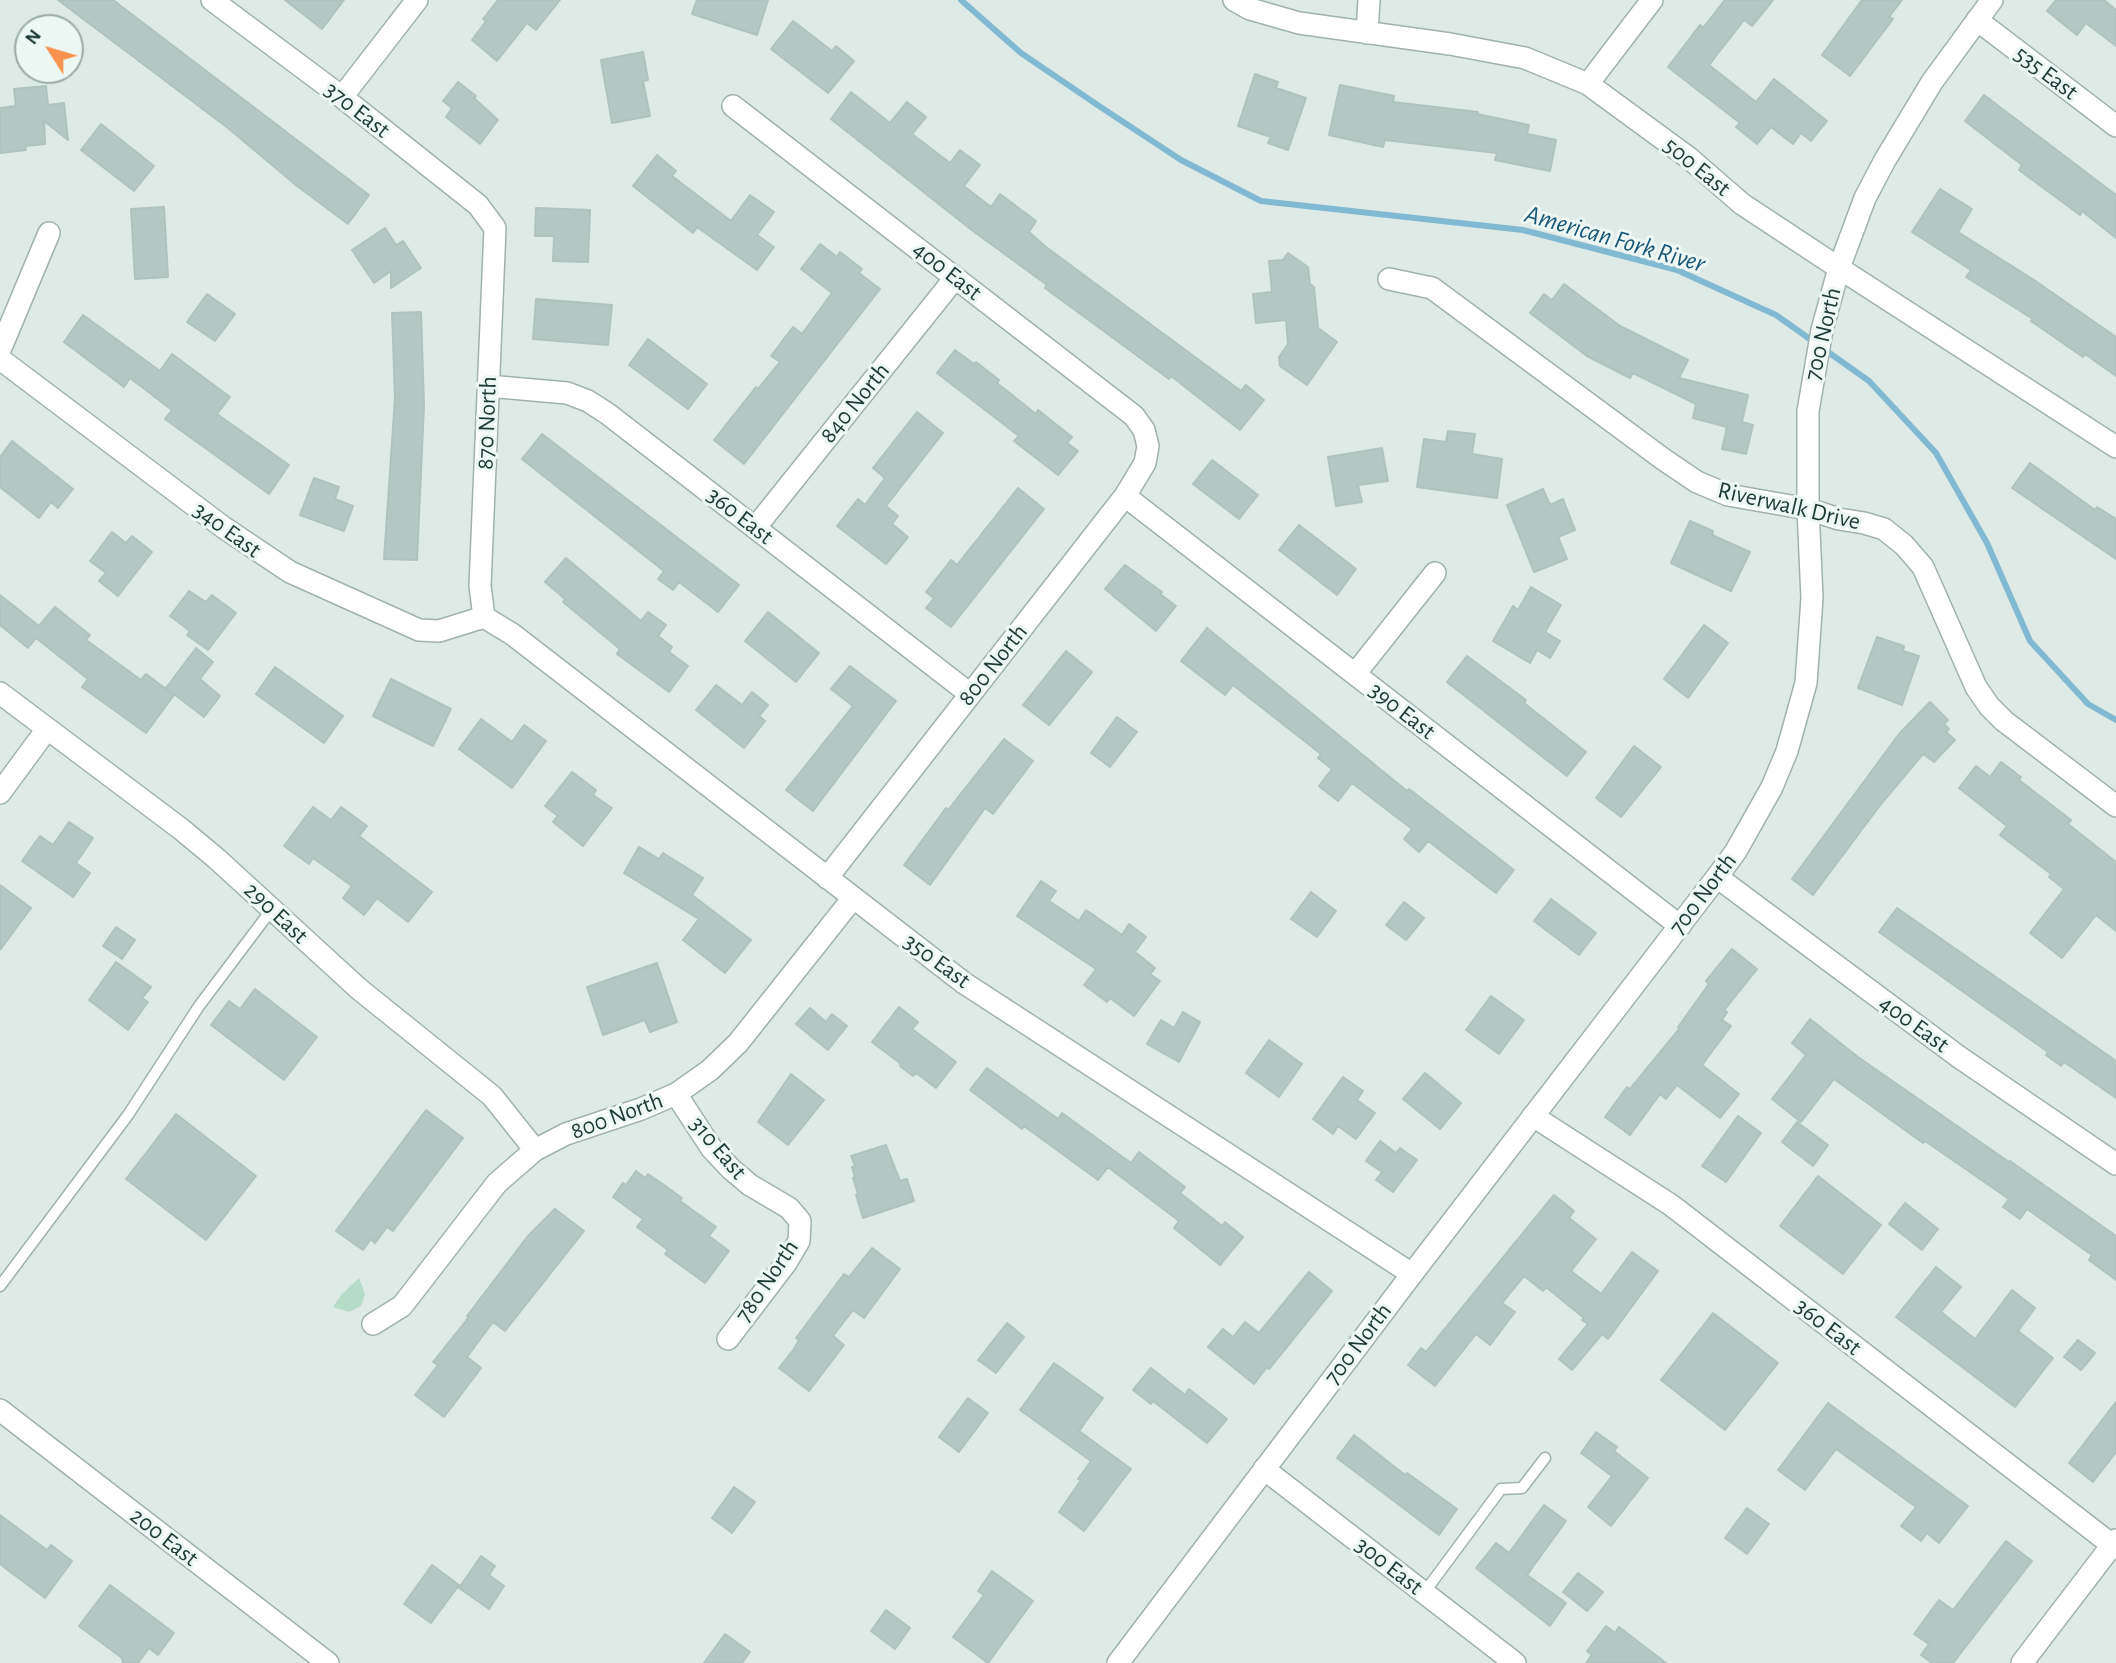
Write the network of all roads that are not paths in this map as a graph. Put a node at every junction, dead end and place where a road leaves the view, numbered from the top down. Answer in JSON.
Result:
{"nodes":[{"id":1,"x":212,"y":0,"type":"edge"},
{"id":2,"x":416,"y":0,"type":"edge"},
{"id":3,"x":1234,"y":0,"type":"edge"},
{"id":4,"x":1369,"y":0,"type":"edge"},
{"id":5,"x":1652,"y":0,"type":"edge"},
{"id":6,"x":1992,"y":0,"type":"edge"},
{"id":7,"x":1977,"y":20,"type":"junction"},
{"id":8,"x":1367,"y":33,"type":"junction"},
{"id":9,"x":1588,"y":84,"type":"junction"},
{"id":10,"x":342,"y":97,"type":"junction"},
{"id":11,"x":733,"y":106,"type":"dead end"},
{"id":12,"x":2116,"y":126,"type":"edge"},
{"id":13,"x":495,"y":228,"type":"joint"},
{"id":14,"x":49,"y":233,"type":"dead end"},
{"id":15,"x":1839,"y":268,"type":"junction"},
{"id":16,"x":955,"y":278,"type":"junction"},
{"id":17,"x":1389,"y":279,"type":"dead end"},
{"id":18,"x":0,"y":350,"type":"edge"},
{"id":19,"x":0,"y":359,"type":"edge"},
{"id":20,"x":488,"y":386,"type":"junction"},
{"id":21,"x":1148,"y":446,"type":"joint"},
{"id":22,"x":2116,"y":447,"type":"edge"},
{"id":23,"x":1125,"y":496,"type":"junction"},
{"id":24,"x":1808,"y":509,"type":"junction"},
{"id":25,"x":755,"y":528,"type":"junction"},
{"id":26,"x":1435,"y":573,"type":"dead end"},
{"id":27,"x":484,"y":617,"type":"junction"},
{"id":28,"x":1355,"y":674,"type":"junction"},
{"id":29,"x":0,"y":693,"type":"edge"},
{"id":30,"x":970,"y":694,"type":"junction"},
{"id":31,"x":47,"y":729,"type":"junction"},
{"id":32,"x":0,"y":793,"type":"edge"},
{"id":33,"x":2116,"y":806,"type":"edge"},
{"id":34,"x":1717,"y":877,"type":"junction"},
{"id":35,"x":827,"y":878,"type":"junction"},
{"id":36,"x":853,"y":898,"type":"junction"},
{"id":37,"x":272,"y":909,"type":"junction"},
{"id":38,"x":1679,"y":926,"type":"junction"},
{"id":39,"x":677,"y":1094,"type":"junction"},
{"id":40,"x":1533,"y":1116,"type":"junction"},
{"id":41,"x":535,"y":1150,"type":"junction"},
{"id":42,"x":2116,"y":1164,"type":"edge"},
{"id":43,"x":800,"y":1221,"type":"joint"},
{"id":44,"x":1412,"y":1274,"type":"junction"},
{"id":45,"x":0,"y":1286,"type":"edge"},
{"id":46,"x":373,"y":1324,"type":"dead end"},
{"id":47,"x":728,"y":1339,"type":"dead end"},
{"id":48,"x":0,"y":1410,"type":"edge"},
{"id":49,"x":1545,"y":1458,"type":"dead end"},
{"id":50,"x":1264,"y":1469,"type":"junction"},
{"id":51,"x":2115,"y":1544,"type":"edge"},
{"id":52,"x":1424,"y":1593,"type":"junction"},
{"id":53,"x":328,"y":1663,"type":"edge"},
{"id":54,"x":1118,"y":1663,"type":"edge"},
{"id":55,"x":1515,"y":1663,"type":"edge"},
{"id":56,"x":2022,"y":1663,"type":"edge"}],
"edges":[{"from":1,"to":10,"type":"street","name":"370 East"},
{"from":2,"to":10,"type":"street"},
{"from":3,"to":8,"type":"street","name":"500 East"},
{"from":4,"to":8,"type":"street"},
{"from":5,"to":9,"type":"street"},
{"from":6,"to":7,"type":"street","name":"700 North"},
{"from":7,"to":12,"type":"street","name":"535 East"},
{"from":7,"to":15,"type":"street","name":"700 North"},
{"from":8,"to":9,"type":"street","name":"500 East"},
{"from":9,"to":15,"type":"street","name":"500 East"},
{"from":10,"to":13,"type":"street","name":"370 East"},
{"from":11,"to":16,"type":"street","name":"400 East"},
{"from":13,"to":20,"type":"street","name":"870 North"},
{"from":14,"to":18,"type":"street"},
{"from":15,"to":22,"type":"street","name":"500 East"},
{"from":15,"to":24,"type":"street","name":"700 North"},
{"from":16,"to":21,"type":"street","name":"400 East"},
{"from":16,"to":25,"type":"street","name":"840 North"},
{"from":17,"to":24,"type":"street","name":"Riverwalk Drive"},
{"from":19,"to":27,"type":"street","name":"340 East"},
{"from":20,"to":25,"type":"street","name":"360 East"},
{"from":20,"to":27,"type":"street","name":"870 North"},
{"from":21,"to":23,"type":"street","name":"800 North"},
{"from":23,"to":28,"type":"street","name":"390 East"},
{"from":23,"to":30,"type":"street","name":"800 North"},
{"from":24,"to":33,"type":"street","name":"Riverwalk Drive"},
{"from":24,"to":34,"type":"street","name":"700 North"},
{"from":25,"to":30,"type":"street","name":"360 East"},
{"from":26,"to":28,"type":"street"},
{"from":27,"to":35,"type":"street","name":"350 East"},
{"from":28,"to":38,"type":"street","name":"390 East"},
{"from":29,"to":31,"type":"street","name":"290 East"},
{"from":30,"to":35,"type":"street","name":"800 North"},
{"from":31,"to":32,"type":"street"},
{"from":31,"to":37,"type":"street","name":"290 East"},
{"from":34,"to":38,"type":"street","name":"700 North"},
{"from":34,"to":42,"type":"street","name":"400 East"},
{"from":35,"to":36,"type":"street","name":"350 East"},
{"from":36,"to":39,"type":"street","name":"800 North"},
{"from":36,"to":44,"type":"street","name":"350 East"},
{"from":37,"to":41,"type":"street","name":"290 East"},
{"from":37,"to":45,"type":"lane"},
{"from":38,"to":40,"type":"street","name":"700 North"},
{"from":39,"to":41,"type":"street","name":"800 North"},
{"from":39,"to":43,"type":"street","name":"310 East"},
{"from":40,"to":44,"type":"street","name":"700 North"},
{"from":40,"to":51,"type":"street","name":"360 East"},
{"from":41,"to":46,"type":"street","name":"800 North"},
{"from":43,"to":47,"type":"street","name":"780 North"},
{"from":44,"to":50,"type":"street","name":"700 North"},
{"from":48,"to":53,"type":"street","name":"200 East"},
{"from":49,"to":52,"type":"lane"},
{"from":50,"to":52,"type":"street","name":"300 East"},
{"from":50,"to":54,"type":"street","name":"700 North"},
{"from":51,"to":56,"type":"street"},
{"from":52,"to":55,"type":"street","name":"300 East"}]}
